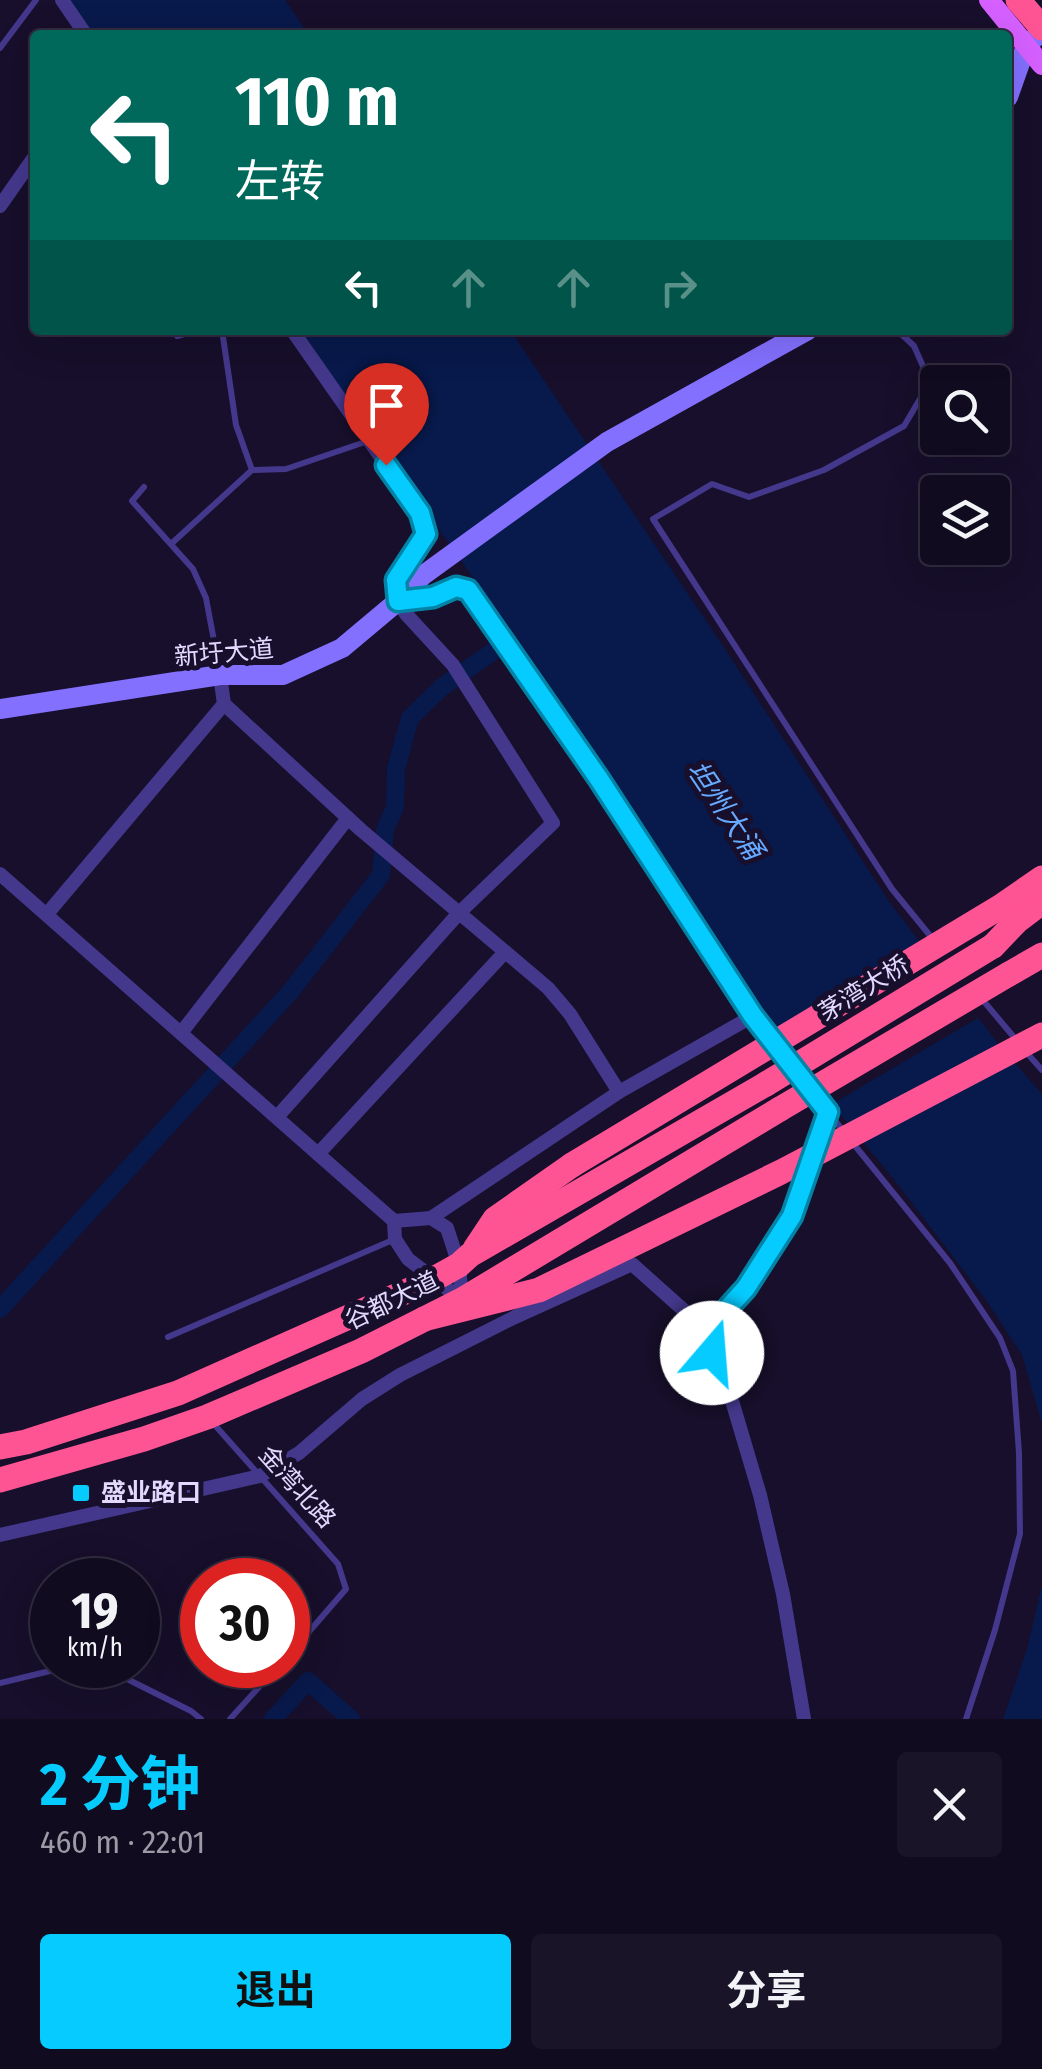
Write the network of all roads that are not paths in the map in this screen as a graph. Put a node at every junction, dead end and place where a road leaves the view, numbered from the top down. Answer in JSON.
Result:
{"nodes":[{"id":1,"x":36,"y":0,"type":"edge"},
{"id":2,"x":62,"y":0,"type":"edge"},
{"id":3,"x":999,"y":4,"type":"edge"},
{"id":4,"x":83,"y":30,"type":"edge"},
{"id":5,"x":1037,"y":35,"type":"edge"},
{"id":6,"x":0,"y":48,"type":"edge"},
{"id":7,"x":1042,"y":65,"type":"edge"},
{"id":8,"x":1012,"y":88,"type":"edge"},
{"id":9,"x":30,"y":163,"type":"edge"},
{"id":10,"x":0,"y":206,"type":"edge"},
{"id":11,"x":181,"y":335,"type":"edge"},
{"id":12,"x":223,"y":335,"type":"edge"},
{"id":13,"x":296,"y":335,"type":"edge"},
{"id":14,"x":799,"y":335,"type":"edge"},
{"id":15,"x":903,"y":335,"type":"edge"},
{"id":16,"x":177,"y":336,"type":"dead end"},
{"id":17,"x":369,"y":440,"type":"junction"},
{"id":18,"x":252,"y":470,"type":"junction"},
{"id":19,"x":144,"y":487,"type":"dead end"},
{"id":20,"x":171,"y":544,"type":"junction"},
{"id":21,"x":398,"y":601,"type":"junction"},
{"id":22,"x":220,"y":674,"type":"junction"},
{"id":23,"x":224,"y":704,"type":"junction"},
{"id":24,"x":0,"y":708,"type":"edge"},
{"id":25,"x":348,"y":818,"type":"junction"},
{"id":26,"x":0,"y":874,"type":"edge"},
{"id":27,"x":1042,"y":878,"type":"edge"},
{"id":28,"x":1042,"y":902,"type":"edge"},
{"id":29,"x":459,"y":912,"type":"junction"},
{"id":30,"x":47,"y":914,"type":"junction"},
{"id":31,"x":1042,"y":918,"type":"edge"},
{"id":32,"x":992,"y":946,"type":"junction"},
{"id":33,"x":505,"y":952,"type":"junction"},
{"id":34,"x":1042,"y":955,"type":"edge"},
{"id":35,"x":1042,"y":968,"type":"edge"},
{"id":36,"x":960,"y":972,"type":"dead end"},
{"id":37,"x":1009,"y":974,"type":"junction"},
{"id":38,"x":972,"y":986,"type":"dead end"},
{"id":39,"x":753,"y":1016,"type":"junction"},
{"id":40,"x":181,"y":1033,"type":"junction"},
{"id":41,"x":1042,"y":1035,"type":"edge"},
{"id":42,"x":774,"y":1044,"type":"dead end"},
{"id":43,"x":785,"y":1058,"type":"dead end"},
{"id":44,"x":1042,"y":1070,"type":"edge"},
{"id":45,"x":796,"y":1071,"type":"dead end"},
{"id":46,"x":766,"y":1084,"type":"joint"},
{"id":47,"x":806,"y":1085,"type":"dead end"},
{"id":48,"x":619,"y":1092,"type":"junction"},
{"id":49,"x":828,"y":1112,"type":"junction"},
{"id":50,"x":277,"y":1117,"type":"junction"},
{"id":51,"x":318,"y":1154,"type":"junction"},
{"id":52,"x":431,"y":1218,"type":"junction"},
{"id":53,"x":394,"y":1221,"type":"junction"},
{"id":54,"x":395,"y":1239,"type":"junction"},
{"id":55,"x":464,"y":1260,"type":"junction"},
{"id":56,"x":432,"y":1280,"type":"junction"},
{"id":57,"x":462,"y":1300,"type":"junction"},
{"id":58,"x":424,"y":1319,"type":"junction"},
{"id":59,"x":707,"y":1331,"type":"junction"},
{"id":60,"x":168,"y":1337,"type":"dead end"},
{"id":61,"x":207,"y":1417,"type":"junction"},
{"id":62,"x":0,"y":1447,"type":"edge"},
{"id":63,"x":260,"y":1476,"type":"junction"},
{"id":64,"x":0,"y":1480,"type":"edge"},
{"id":65,"x":0,"y":1536,"type":"edge"},
{"id":66,"x":310,"y":1631,"type":"edge"},
{"id":67,"x":0,"y":1683,"type":"edge"},
{"id":68,"x":258,"y":1688,"type":"edge"},
{"id":69,"x":201,"y":1719,"type":"edge"},
{"id":70,"x":230,"y":1719,"type":"edge"},
{"id":71,"x":804,"y":1719,"type":"edge"},
{"id":72,"x":966,"y":1719,"type":"edge"}],
"edges":[{"from":1,"to":6,"type":"lane"},
{"from":2,"to":4,"type":"street"},
{"from":3,"to":5,"type":"highway"},
{"from":5,"to":7,"type":"main road"},
{"from":5,"to":8,"type":"street"},
{"from":9,"to":10,"type":"street"},
{"from":11,"to":16,"type":"lane"},
{"from":12,"to":18,"type":"lane"},
{"from":13,"to":17,"type":"street"},
{"from":14,"to":21,"type":"street","name":"新圩大道"},
{"from":15,"to":36,"type":"lane"},
{"from":17,"to":18,"type":"lane"},
{"from":17,"to":21,"type":"street"},
{"from":18,"to":20,"type":"lane"},
{"from":19,"to":20,"type":"lane"},
{"from":20,"to":22,"type":"lane"},
{"from":21,"to":22,"type":"street","name":"新圩大道"},
{"from":21,"to":29,"type":"street"},
{"from":21,"to":39,"type":"street"},
{"from":22,"to":23,"type":"street"},
{"from":22,"to":24,"type":"street","name":"新圩大道"},
{"from":23,"to":25,"type":"street"},
{"from":23,"to":30,"type":"street"},
{"from":25,"to":29,"type":"street"},
{"from":25,"to":40,"type":"street"},
{"from":26,"to":30,"type":"street"},
{"from":27,"to":55,"type":"highway","bridge":true},
{"from":28,"to":32,"type":"highway"},
{"from":29,"to":33,"type":"street"},
{"from":29,"to":50,"type":"street"},
{"from":30,"to":40,"type":"street"},
{"from":31,"to":32,"type":"highway"},
{"from":32,"to":46,"type":"highway","name":"茅湾大桥","bridge":true},
{"from":33,"to":48,"type":"street"},
{"from":33,"to":51,"type":"street"},
{"from":34,"to":37,"type":"highway"},
{"from":35,"to":37,"type":"highway"},
{"from":37,"to":57,"type":"highway","name":"谷都大道","bridge":true},
{"from":38,"to":44,"type":"lane"},
{"from":39,"to":42,"type":"lane"},
{"from":39,"to":48,"type":"street"},
{"from":40,"to":50,"type":"street"},
{"from":41,"to":58,"type":"highway","bridge":true},
{"from":43,"to":45,"type":"lane"},
{"from":46,"to":55,"type":"highway","name":"谷都大道"},
{"from":47,"to":49,"type":"lane"},
{"from":48,"to":52,"type":"street"},
{"from":49,"to":59,"type":"lane"},
{"from":49,"to":72,"type":"lane"},
{"from":50,"to":51,"type":"street"},
{"from":51,"to":53,"type":"street"},
{"from":52,"to":53,"type":"street"},
{"from":52,"to":55,"type":"street"},
{"from":53,"to":54,"type":"street"},
{"from":54,"to":56,"type":"street"},
{"from":54,"to":60,"type":"lane"},
{"from":55,"to":56,"type":"highway","name":"谷都大道"},
{"from":55,"to":57,"type":"street"},
{"from":56,"to":57,"type":"street"},
{"from":56,"to":62,"type":"highway","name":"谷都大道"},
{"from":57,"to":58,"type":"highway","name":"谷都大道"},
{"from":58,"to":61,"type":"highway","name":"谷都大道"},
{"from":59,"to":63,"type":"street"},
{"from":59,"to":71,"type":"street"},
{"from":61,"to":63,"type":"lane","name":"金湾北路"},
{"from":61,"to":64,"type":"highway","name":"谷都大道"},
{"from":63,"to":65,"type":"street"},
{"from":63,"to":66,"type":"lane","name":"金湾北路"},
{"from":67,"to":69,"type":"lane"},
{"from":68,"to":70,"type":"lane"}]}
